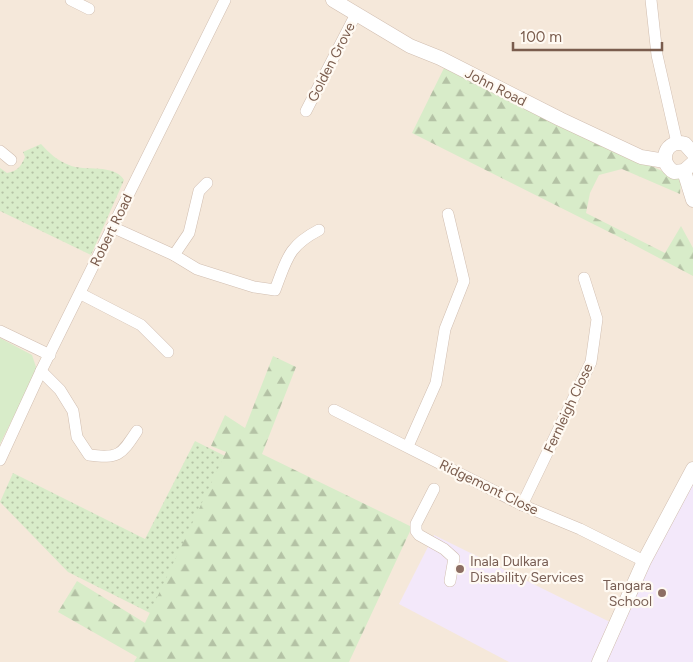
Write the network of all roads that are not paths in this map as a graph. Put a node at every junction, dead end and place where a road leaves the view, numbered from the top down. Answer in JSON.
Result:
{"nodes":[{"id":1,"x":71,"y":0,"type":"edge"},
{"id":2,"x":225,"y":0,"type":"edge"},
{"id":3,"x":333,"y":0,"type":"edge"},
{"id":4,"x":651,"y":0,"type":"edge"},
{"id":5,"x":89,"y":9,"type":"dead end"},
{"id":6,"x":356,"y":14,"type":"junction"},
{"id":7,"x":306,"y":111,"type":"dead end"},
{"id":8,"x":677,"y":143,"type":"junction"},
{"id":9,"x":0,"y":151,"type":"edge"},
{"id":10,"x":693,"y":153,"type":"edge"},
{"id":11,"x":11,"y":160,"type":"dead end"},
{"id":12,"x":665,"y":161,"type":"junction"},
{"id":13,"x":689,"y":167,"type":"edge"},
{"id":14,"x":207,"y":183,"type":"dead end"},
{"id":15,"x":693,"y":200,"type":"edge"},
{"id":16,"x":448,"y":214,"type":"dead end"},
{"id":17,"x":112,"y":227,"type":"junction"},
{"id":18,"x":319,"y":230,"type":"dead end"},
{"id":19,"x":174,"y":255,"type":"junction"},
{"id":20,"x":584,"y":278,"type":"dead end"},
{"id":21,"x":81,"y":294,"type":"junction"},
{"id":22,"x":0,"y":331,"type":"edge"},
{"id":23,"x":168,"y":352,"type":"dead end"},
{"id":24,"x":50,"y":355,"type":"junction"},
{"id":25,"x":41,"y":371,"type":"junction"},
{"id":26,"x":334,"y":410,"type":"dead end"},
{"id":27,"x":137,"y":431,"type":"dead end"},
{"id":28,"x":408,"y":446,"type":"junction"},
{"id":29,"x":0,"y":460,"type":"edge"},
{"id":30,"x":693,"y":469,"type":"edge"},
{"id":31,"x":434,"y":490,"type":"dead end"},
{"id":32,"x":522,"y":505,"type":"junction"},
{"id":33,"x":644,"y":561,"type":"junction"},
{"id":34,"x":450,"y":581,"type":"dead end"},
{"id":35,"x":599,"y":662,"type":"edge"}],
"edges":[{"from":1,"to":5,"type":"street"},
{"from":2,"to":17,"type":"street","name":"Robert Road"},
{"from":3,"to":6,"type":"street","name":"John Road"},
{"from":4,"to":8,"type":"street"},
{"from":6,"to":7,"type":"street","name":"Golden Grove"},
{"from":6,"to":12,"type":"street","name":"John Road"},
{"from":8,"to":10,"type":"street"},
{"from":8,"to":12,"type":"street"},
{"from":9,"to":11,"type":"street"},
{"from":12,"to":13,"type":"street","name":"John Road"},
{"from":13,"to":15,"type":"street"},
{"from":14,"to":19,"type":"street"},
{"from":16,"to":28,"type":"street"},
{"from":17,"to":19,"type":"street"},
{"from":17,"to":21,"type":"street","name":"Robert Road"},
{"from":18,"to":19,"type":"street"},
{"from":20,"to":32,"type":"street","name":"Fernleigh Close"},
{"from":21,"to":23,"type":"street"},
{"from":21,"to":24,"type":"street","name":"Robert Road"},
{"from":22,"to":24,"type":"street"},
{"from":24,"to":25,"type":"street","name":"Robert Road"},
{"from":25,"to":27,"type":"street"},
{"from":25,"to":29,"type":"street","name":"Robert Road"},
{"from":26,"to":28,"type":"street","name":"Ridgemont Close"},
{"from":28,"to":32,"type":"street","name":"Ridgemont Close"},
{"from":30,"to":33,"type":"street"},
{"from":31,"to":34,"type":"street"},
{"from":32,"to":33,"type":"street","name":"Ridgemont Close"},
{"from":33,"to":35,"type":"street"}]}
